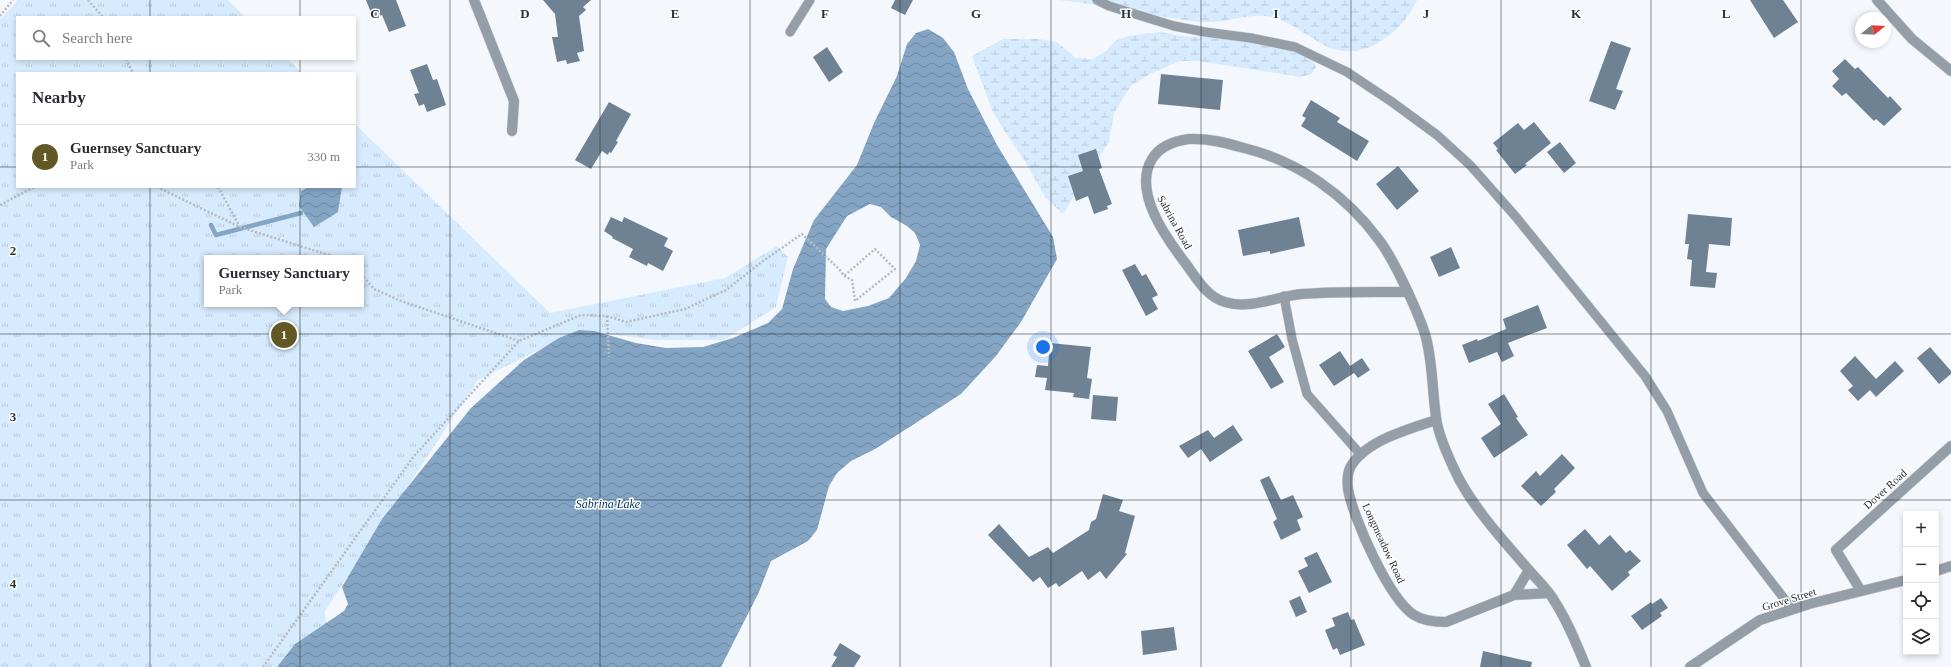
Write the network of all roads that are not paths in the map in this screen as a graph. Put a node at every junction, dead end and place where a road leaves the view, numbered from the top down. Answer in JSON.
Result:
{"nodes":[{"id":1,"x":474,"y":0,"type":"edge"},
{"id":2,"x":810,"y":0,"type":"edge"},
{"id":3,"x":1097,"y":0,"type":"edge"},
{"id":4,"x":1877,"y":0,"type":"edge"},
{"id":5,"x":790,"y":32,"type":"dead end"},
{"id":6,"x":1951,"y":71,"type":"edge"},
{"id":7,"x":512,"y":131,"type":"dead end"},
{"id":8,"x":1408,"y":292,"type":"junction"},
{"id":9,"x":1284,"y":296,"type":"junction"},
{"id":10,"x":1436,"y":420,"type":"junction"},
{"id":11,"x":1951,"y":446,"type":"edge"},
{"id":12,"x":1361,"y":455,"type":"junction"},
{"id":13,"x":1951,"y":566,"type":"edge"},
{"id":14,"x":1529,"y":570,"type":"junction"},
{"id":15,"x":1939,"y":570,"type":"edge"},
{"id":16,"x":1903,"y":581,"type":"edge"},
{"id":17,"x":1861,"y":591,"type":"junction"},
{"id":18,"x":1549,"y":593,"type":"junction"},
{"id":19,"x":1514,"y":594,"type":"junction"},
{"id":20,"x":1792,"y":609,"type":"junction"},
{"id":21,"x":1586,"y":667,"type":"edge"},
{"id":22,"x":1690,"y":667,"type":"edge"}],
"edges":[{"from":1,"to":7,"type":"street"},
{"from":2,"to":5,"type":"lane"},
{"from":3,"to":20,"type":"lane"},
{"from":4,"to":6,"type":"street"},
{"from":8,"to":9,"type":"street","name":"Sabrina Road"},
{"from":8,"to":9,"type":"street","name":"Sabrina Road"},
{"from":8,"to":10,"type":"street","name":"Sabrina Road"},
{"from":9,"to":12,"type":"lane"},
{"from":10,"to":12,"type":"street","name":"Longmeadow Road"},
{"from":10,"to":14,"type":"street"},
{"from":11,"to":17,"type":"street","name":"Dover Road"},
{"from":12,"to":19,"type":"street","name":"Longmeadow Road"},
{"from":13,"to":15,"type":"street"},
{"from":14,"to":18,"type":"street"},
{"from":14,"to":19,"type":"street"},
{"from":16,"to":17,"type":"street","name":"Grove Street"},
{"from":17,"to":20,"type":"street","name":"Grove Street"},
{"from":18,"to":19,"type":"street","name":"Longmeadow Road"},
{"from":18,"to":21,"type":"street"},
{"from":20,"to":22,"type":"street","name":"Grove Street"}]}
